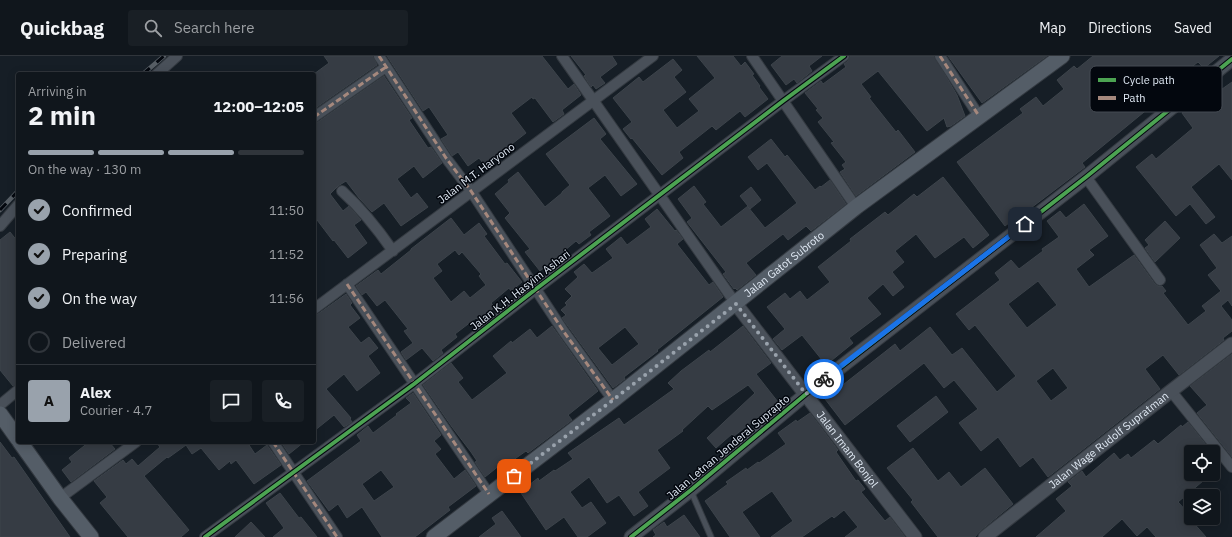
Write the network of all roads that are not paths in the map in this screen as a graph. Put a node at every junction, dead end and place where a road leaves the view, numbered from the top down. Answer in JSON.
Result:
{"nodes":[{"id":1,"x":177,"y":56,"type":"edge"},
{"id":2,"x":379,"y":56,"type":"edge"},
{"id":3,"x":562,"y":56,"type":"edge"},
{"id":4,"x":653,"y":56,"type":"edge"},
{"id":5,"x":752,"y":56,"type":"edge"},
{"id":6,"x":844,"y":56,"type":"edge"},
{"id":7,"x":940,"y":56,"type":"edge"},
{"id":8,"x":1062,"y":56,"type":"edge"},
{"id":9,"x":1232,"y":59,"type":"edge"},
{"id":10,"x":386,"y":67,"type":"junction"},
{"id":11,"x":1222,"y":67,"type":"edge"},
{"id":12,"x":159,"y":72,"type":"edge"},
{"id":13,"x":593,"y":100,"type":"junction"},
{"id":14,"x":783,"y":101,"type":"junction"},
{"id":15,"x":1166,"y":112,"type":"edge"},
{"id":16,"x":316,"y":116,"type":"edge"},
{"id":17,"x":979,"y":116,"type":"junction"},
{"id":18,"x":1086,"y":177,"type":"junction"},
{"id":19,"x":342,"y":191,"type":"dead end"},
{"id":20,"x":471,"y":191,"type":"junction"},
{"id":21,"x":660,"y":196,"type":"junction"},
{"id":22,"x":856,"y":207,"type":"junction"},
{"id":23,"x":16,"y":208,"type":"edge"},
{"id":24,"x":0,"y":226,"type":"edge"},
{"id":25,"x":393,"y":251,"type":"junction"},
{"id":26,"x":1160,"y":280,"type":"dead end"},
{"id":27,"x":347,"y":284,"type":"junction"},
{"id":28,"x":536,"y":289,"type":"junction"},
{"id":29,"x":736,"y":304,"type":"junction"},
{"id":30,"x":316,"y":307,"type":"edge"},
{"id":31,"x":1232,"y":344,"type":"edge"},
{"id":32,"x":414,"y":384,"type":"junction"},
{"id":33,"x":1170,"y":391,"type":"junction"},
{"id":34,"x":16,"y":392,"type":"edge"},
{"id":35,"x":806,"y":394,"type":"junction"},
{"id":36,"x":613,"y":400,"type":"junction"},
{"id":37,"x":0,"y":405,"type":"edge"},
{"id":38,"x":0,"y":414,"type":"edge"},
{"id":39,"x":16,"y":436,"type":"edge"},
{"id":40,"x":21,"y":444,"type":"edge"},
{"id":41,"x":133,"y":444,"type":"edge"},
{"id":42,"x":274,"y":444,"type":"edge"},
{"id":43,"x":1232,"y":467,"type":"edge"},
{"id":44,"x":294,"y":472,"type":"junction"},
{"id":45,"x":691,"y":490,"type":"junction"},
{"id":46,"x":489,"y":494,"type":"junction"},
{"id":47,"x":60,"y":498,"type":"junction"},
{"id":48,"x":91,"y":537,"type":"edge"},
{"id":49,"x":205,"y":537,"type":"edge"},
{"id":50,"x":337,"y":537,"type":"edge"},
{"id":51,"x":434,"y":537,"type":"edge"},
{"id":52,"x":631,"y":537,"type":"edge"},
{"id":53,"x":710,"y":537,"type":"edge"},
{"id":54,"x":915,"y":537,"type":"edge"},
{"id":55,"x":985,"y":537,"type":"edge"}],
"edges":[{"from":1,"to":12,"type":"street"},
{"from":2,"to":10,"type":"street"},
{"from":3,"to":13,"type":"street"},
{"from":4,"to":13,"type":"street","name":"Jalan M.T. Haryono"},
{"from":5,"to":14,"type":"street"},
{"from":6,"to":14,"type":"street","name":"Jalan K.H. Hasyim Ashari"},
{"from":7,"to":17,"type":"street"},
{"from":8,"to":17,"type":"main road","name":"Jalan Gatot Subroto"},
{"from":9,"to":11,"type":"street","name":"Jalan Letnan Jenderal Suprapto"},
{"from":10,"to":16,"type":"street"},
{"from":10,"to":20,"type":"street"},
{"from":13,"to":20,"type":"street","name":"Jalan M.T. Haryono"},
{"from":13,"to":21,"type":"street"},
{"from":14,"to":21,"type":"street","name":"Jalan K.H. Hasyim Ashari"},
{"from":14,"to":22,"type":"street"},
{"from":15,"to":18,"type":"street","name":"Jalan Letnan Jenderal Suprapto"},
{"from":17,"to":22,"type":"main road","name":"Jalan Gatot Subroto"},
{"from":18,"to":26,"type":"street"},
{"from":18,"to":35,"type":"street","name":"Jalan Letnan Jenderal Suprapto"},
{"from":19,"to":25,"type":"street"},
{"from":20,"to":25,"type":"street","name":"Jalan M.T. Haryono"},
{"from":20,"to":28,"type":"street"},
{"from":21,"to":28,"type":"street","name":"Jalan K.H. Hasyim Ashari"},
{"from":21,"to":29,"type":"street"},
{"from":22,"to":29,"type":"main road","name":"Jalan Gatot Subroto"},
{"from":23,"to":24,"type":"street"},
{"from":25,"to":27,"type":"street","name":"Jalan M.T. Haryono"},
{"from":27,"to":30,"type":"street","name":"Jalan M.T. Haryono"},
{"from":27,"to":32,"type":"street"},
{"from":28,"to":32,"type":"street","name":"Jalan K.H. Hasyim Ashari"},
{"from":28,"to":36,"type":"street"},
{"from":29,"to":35,"type":"street","name":"Jalan Imam Bonjol"},
{"from":29,"to":36,"type":"main road","name":"Jalan Gatot Subroto"},
{"from":31,"to":33,"type":"street","name":"Jalan Wage Rudolf Supratman"},
{"from":32,"to":44,"type":"street","name":"Jalan K.H. Hasyim Ashari"},
{"from":32,"to":46,"type":"street"},
{"from":33,"to":43,"type":"street"},
{"from":33,"to":55,"type":"street","name":"Jalan Wage Rudolf Supratman"},
{"from":34,"to":37,"type":"street"},
{"from":35,"to":45,"type":"street","name":"Jalan Letnan Jenderal Suprapto"},
{"from":35,"to":54,"type":"street","name":"Jalan Imam Bonjol"},
{"from":36,"to":46,"type":"main road","name":"Jalan Gatot Subroto"},
{"from":38,"to":39,"type":"main road"},
{"from":40,"to":47,"type":"main road"},
{"from":41,"to":47,"type":"street"},
{"from":42,"to":44,"type":"street"},
{"from":44,"to":49,"type":"street","name":"Jalan K.H. Hasyim Ashari"},
{"from":44,"to":50,"type":"street"},
{"from":45,"to":52,"type":"street","name":"Jalan Letnan Jenderal Suprapto"},
{"from":45,"to":53,"type":"lane"},
{"from":46,"to":51,"type":"main road","name":"Jalan Gatot Subroto"},
{"from":47,"to":48,"type":"main road"}]}
